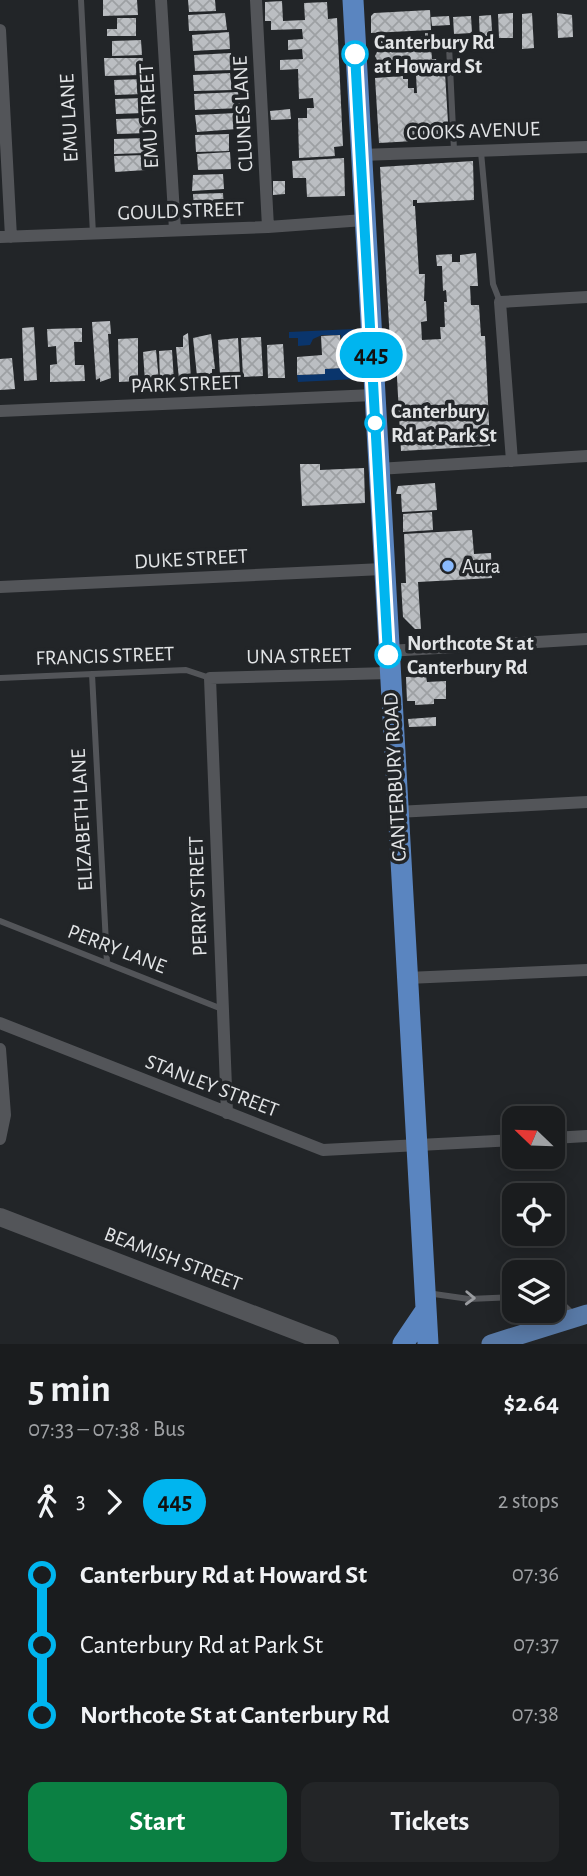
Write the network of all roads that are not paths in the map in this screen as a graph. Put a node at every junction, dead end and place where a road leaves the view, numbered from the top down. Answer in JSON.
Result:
{"nodes":[{"id":1,"x":81,"y":0,"type":"edge"},
{"id":2,"x":161,"y":0,"type":"edge"},
{"id":3,"x":256,"y":0,"type":"edge"},
{"id":4,"x":353,"y":0,"type":"edge"},
{"id":5,"x":0,"y":30,"type":"edge"},
{"id":6,"x":449,"y":46,"type":"dead end"},
{"id":7,"x":587,"y":147,"type":"edge"},
{"id":8,"x":454,"y":150,"type":"junction"},
{"id":9,"x":481,"y":150,"type":"junction"},
{"id":10,"x":361,"y":155,"type":"junction"},
{"id":11,"x":364,"y":220,"type":"junction"},
{"id":12,"x":268,"y":227,"type":"junction"},
{"id":13,"x":175,"y":230,"type":"junction"},
{"id":14,"x":93,"y":234,"type":"junction"},
{"id":15,"x":6,"y":237,"type":"edge"},
{"id":16,"x":587,"y":297,"type":"edge"},
{"id":17,"x":500,"y":302,"type":"junction"},
{"id":18,"x":374,"y":395,"type":"junction"},
{"id":19,"x":0,"y":411,"type":"edge"},
{"id":20,"x":587,"y":456,"type":"edge"},
{"id":21,"x":512,"y":461,"type":"junction"},
{"id":22,"x":378,"y":470,"type":"junction"},
{"id":23,"x":383,"y":569,"type":"junction"},
{"id":24,"x":0,"y":587,"type":"edge"},
{"id":25,"x":587,"y":639,"type":"edge"},
{"id":26,"x":388,"y":651,"type":"junction"},
{"id":27,"x":389,"y":673,"type":"junction"},
{"id":28,"x":92,"y":674,"type":"junction"},
{"id":29,"x":0,"y":678,"type":"edge"},
{"id":30,"x":210,"y":678,"type":"junction"},
{"id":31,"x":587,"y":802,"type":"edge"},
{"id":32,"x":397,"y":811,"type":"junction"},
{"id":33,"x":0,"y":921,"type":"edge"},
{"id":34,"x":107,"y":963,"type":"junction"},
{"id":35,"x":587,"y":970,"type":"edge"},
{"id":36,"x":407,"y":978,"type":"junction"},
{"id":37,"x":222,"y":1009,"type":"junction"},
{"id":38,"x":0,"y":1023,"type":"edge"},
{"id":39,"x":0,"y":1049,"type":"edge"},
{"id":40,"x":227,"y":1113,"type":"junction"},
{"id":41,"x":587,"y":1136,"type":"edge"},
{"id":42,"x":565,"y":1137,"type":"edge"},
{"id":43,"x":0,"y":1139,"type":"edge"},
{"id":44,"x":502,"y":1140,"type":"edge"},
{"id":45,"x":416,"y":1144,"type":"junction"},
{"id":46,"x":0,"y":1217,"type":"edge"},
{"id":47,"x":502,"y":1298,"type":"edge"},
{"id":48,"x":426,"y":1302,"type":"junction"},
{"id":49,"x":565,"y":1303,"type":"edge"},
{"id":50,"x":582,"y":1316,"type":"edge"},
{"id":51,"x":325,"y":1343,"type":"edge"},
{"id":52,"x":403,"y":1344,"type":"edge"},
{"id":53,"x":428,"y":1344,"type":"edge"},
{"id":54,"x":491,"y":1344,"type":"edge"}],
"edges":[{"from":1,"to":14,"type":"lane","name":"EMU LANE"},
{"from":2,"to":13,"type":"street","name":"EMU STREET"},
{"from":3,"to":12,"type":"street","name":"CLUNES LANE"},
{"from":4,"to":10,"type":"highway","name":"CANTERBURY ROAD"},
{"from":5,"to":15,"type":"street"},
{"from":6,"to":8,"type":"lane"},
{"from":7,"to":9,"type":"street","name":"COOKS AVENUE"},
{"from":8,"to":9,"type":"street","name":"COOKS AVENUE"},
{"from":8,"to":10,"type":"street","name":"COOKS AVENUE"},
{"from":9,"to":17,"type":"lane"},
{"from":10,"to":11,"type":"highway","name":"CANTERBURY ROAD"},
{"from":11,"to":12,"type":"street","name":"GOULD STREET"},
{"from":11,"to":18,"type":"highway","name":"CANTERBURY ROAD"},
{"from":12,"to":13,"type":"street","name":"GOULD STREET"},
{"from":13,"to":14,"type":"street","name":"GOULD STREET"},
{"from":14,"to":15,"type":"street","name":"GOULD STREET"},
{"from":16,"to":17,"type":"street"},
{"from":17,"to":21,"type":"street"},
{"from":18,"to":19,"type":"street","name":"PARK STREET"},
{"from":18,"to":22,"type":"highway","name":"CANTERBURY ROAD"},
{"from":20,"to":21,"type":"street"},
{"from":21,"to":22,"type":"street"},
{"from":22,"to":23,"type":"highway","name":"CANTERBURY ROAD"},
{"from":23,"to":24,"type":"street","name":"DUKE STREET"},
{"from":23,"to":26,"type":"highway","name":"CANTERBURY ROAD"},
{"from":25,"to":26,"type":"street"},
{"from":26,"to":27,"type":"highway","name":"CANTERBURY ROAD"},
{"from":27,"to":30,"type":"street","name":"UNA STREET"},
{"from":27,"to":32,"type":"highway","name":"CANTERBURY ROAD"},
{"from":28,"to":29,"type":"lane","name":"FRANCIS STREET"},
{"from":28,"to":30,"type":"lane","name":"FRANCIS STREET"},
{"from":28,"to":34,"type":"lane","name":"ELIZABETH LANE"},
{"from":30,"to":37,"type":"street","name":"PERRY STREET"},
{"from":31,"to":32,"type":"street"},
{"from":32,"to":36,"type":"highway","name":"CANTERBURY ROAD"},
{"from":33,"to":34,"type":"lane","name":"PERRY LANE"},
{"from":34,"to":37,"type":"lane","name":"PERRY LANE"},
{"from":35,"to":36,"type":"street"},
{"from":36,"to":45,"type":"highway","name":"CANTERBURY ROAD"},
{"from":37,"to":40,"type":"street","name":"PERRY STREET"},
{"from":38,"to":40,"type":"street","name":"STANLEY STREET"},
{"from":39,"to":43,"type":"street"},
{"from":40,"to":45,"type":"street","name":"STANLEY STREET"},
{"from":41,"to":42,"type":"street"},
{"from":44,"to":45,"type":"street","name":"STANLEY STREET"},
{"from":45,"to":48,"type":"highway","name":"CANTERBURY ROAD"},
{"from":46,"to":51,"type":"main road","name":"BEAMISH STREET"},
{"from":48,"to":47,"type":"lane","one_way":true},
{"from":48,"to":52,"type":"highway"},
{"from":48,"to":53,"type":"highway","name":"CANTERBURY ROAD"},
{"from":49,"to":50,"type":"lane"},
{"from":50,"to":54,"type":"main road"}]}
